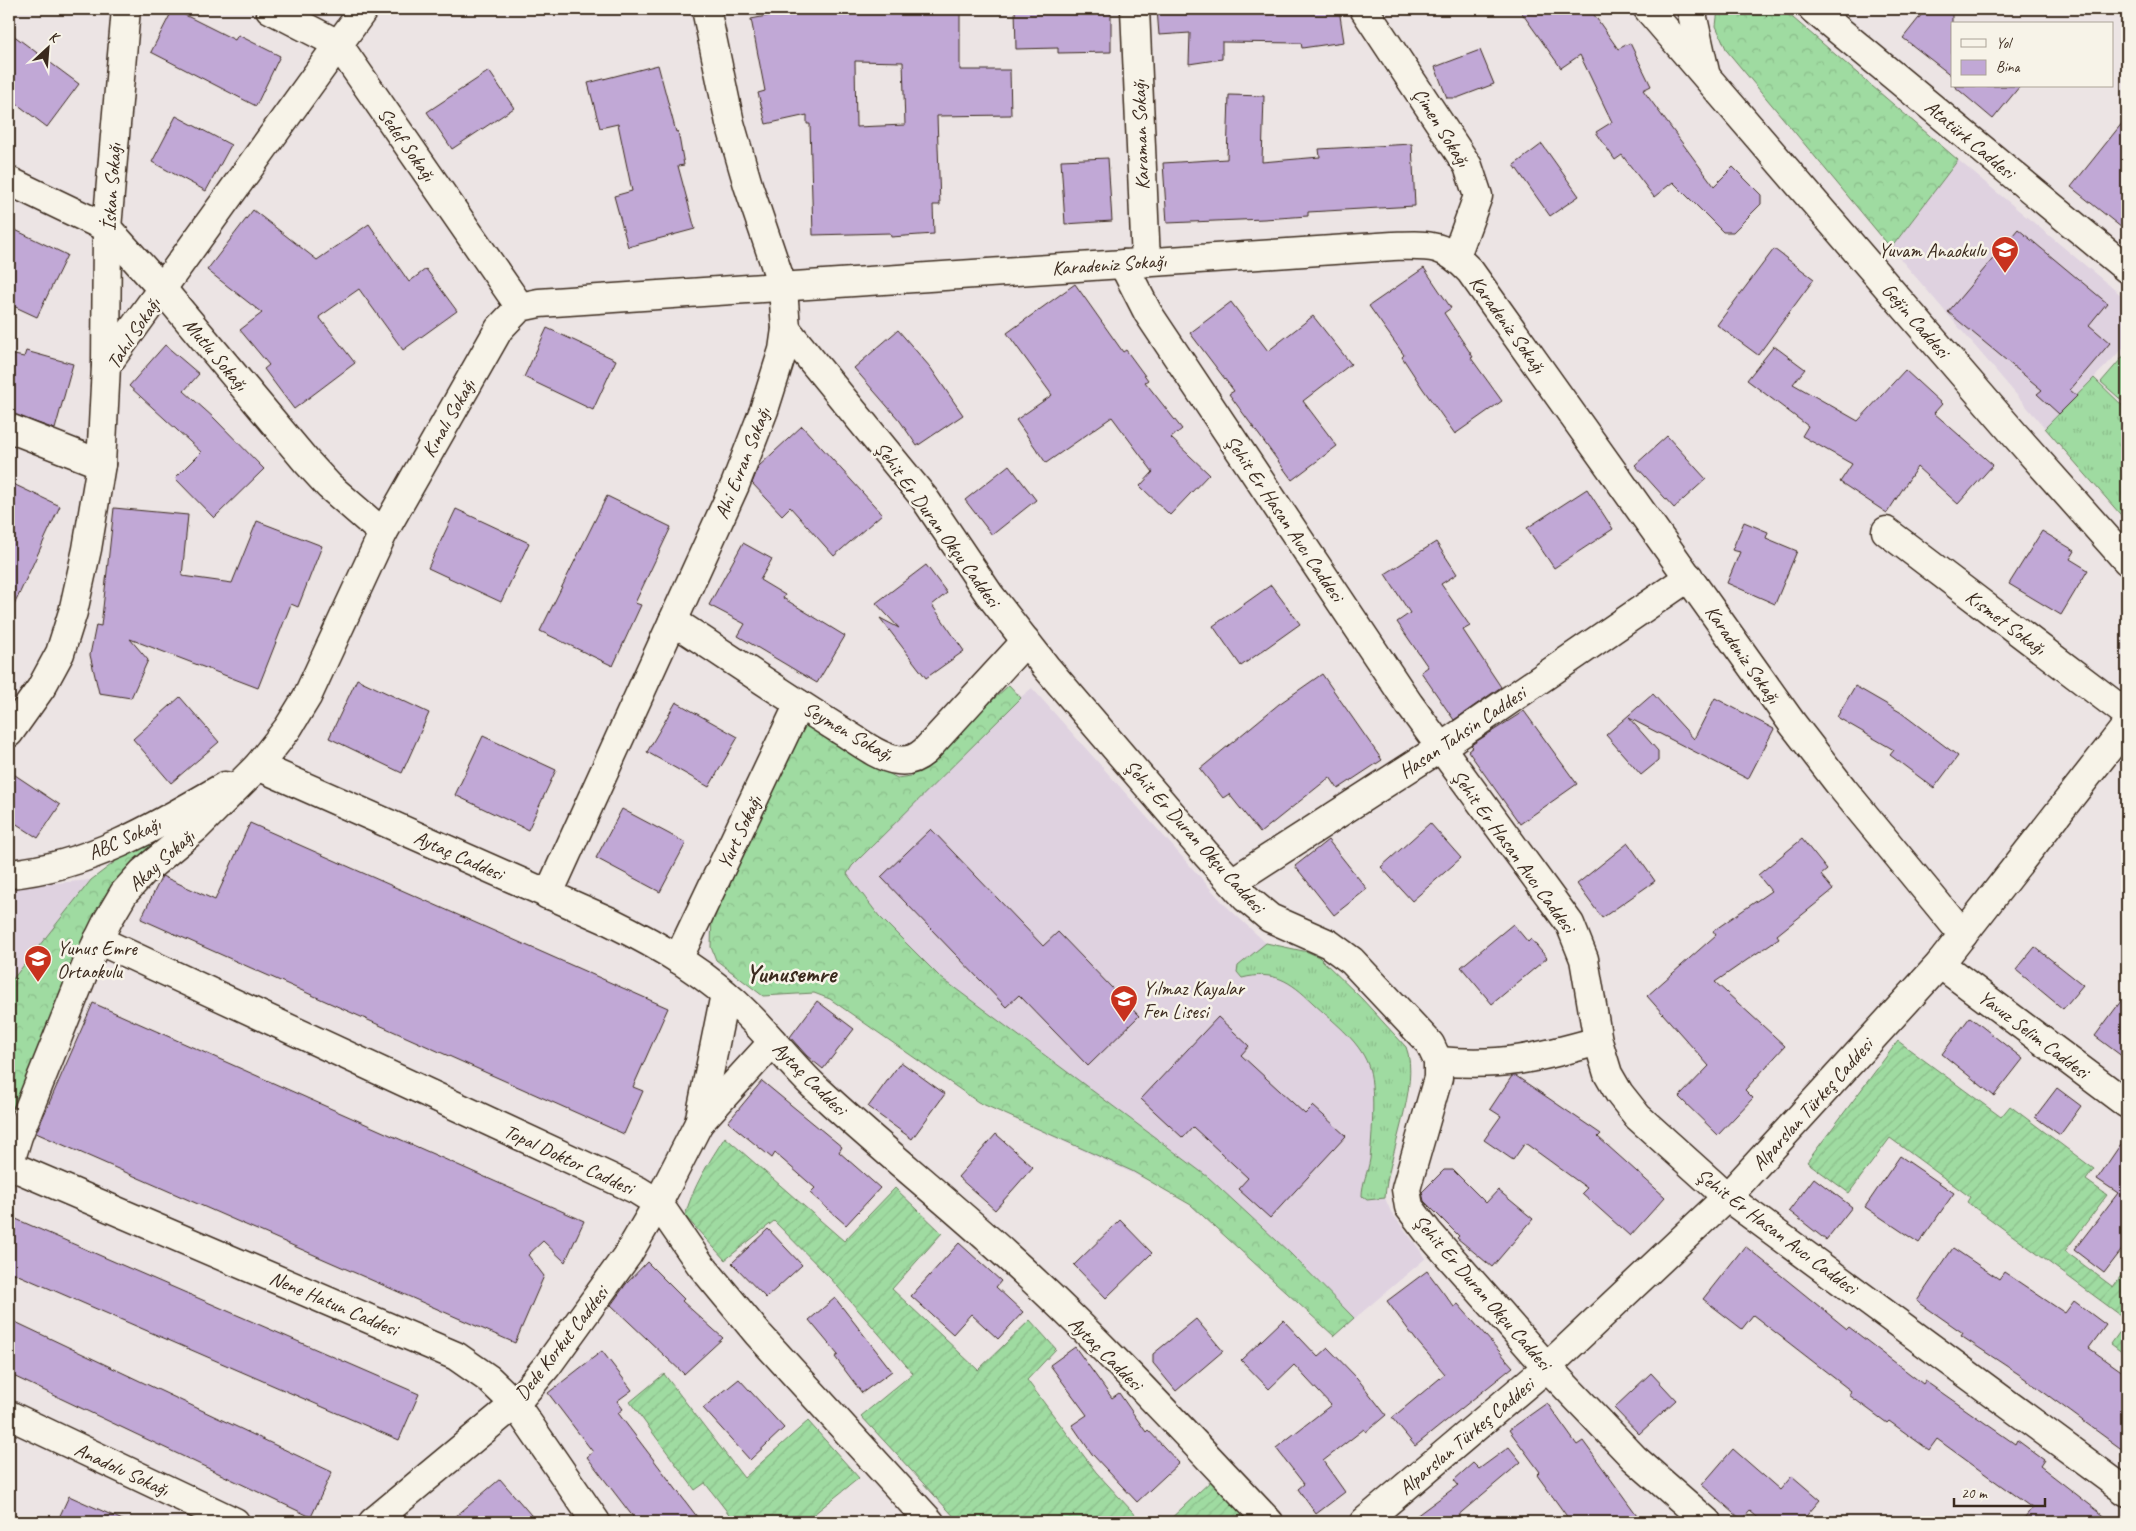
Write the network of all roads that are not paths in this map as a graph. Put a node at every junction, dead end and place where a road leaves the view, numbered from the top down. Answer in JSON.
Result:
{"nodes":[{"id":1,"x":126,"y":9,"type":"edge"},
{"id":2,"x":270,"y":9,"type":"edge"},
{"id":3,"x":364,"y":9,"type":"edge"},
{"id":4,"x":706,"y":9,"type":"edge"},
{"id":5,"x":1135,"y":9,"type":"edge"},
{"id":6,"x":1364,"y":9,"type":"edge"},
{"id":7,"x":1648,"y":9,"type":"edge"},
{"id":8,"x":1691,"y":9,"type":"edge"},
{"id":9,"x":1813,"y":9,"type":"edge"},
{"id":10,"x":338,"y":44,"type":"junction"},
{"id":11,"x":1706,"y":76,"type":"junction"},
{"id":12,"x":9,"y":181,"type":"edge"},
{"id":13,"x":107,"y":228,"type":"junction"},
{"id":14,"x":1456,"y":256,"type":"junction"},
{"id":15,"x":1134,"y":263,"type":"junction"},
{"id":16,"x":2127,"y":269,"type":"edge"},
{"id":17,"x":783,"y":288,"type":"junction"},
{"id":18,"x":162,"y":289,"type":"junction"},
{"id":19,"x":520,"y":307,"type":"junction"},
{"id":20,"x":786,"y":330,"type":"junction"},
{"id":21,"x":106,"y":366,"type":"junction"},
{"id":22,"x":9,"y":428,"type":"edge"},
{"id":23,"x":101,"y":464,"type":"junction"},
{"id":24,"x":1886,"y":531,"type":"dead end"},
{"id":25,"x":383,"y":533,"type":"junction"},
{"id":26,"x":2127,"y":561,"type":"edge"},
{"id":27,"x":1689,"y":577,"type":"junction"},
{"id":28,"x":673,"y":621,"type":"junction"},
{"id":29,"x":1026,"y":641,"type":"junction"},
{"id":30,"x":799,"y":704,"type":"junction"},
{"id":31,"x":2127,"y":714,"type":"edge"},
{"id":32,"x":2127,"y":725,"type":"edge"},
{"id":33,"x":9,"y":733,"type":"edge"},
{"id":34,"x":1440,"y":748,"type":"junction"},
{"id":35,"x":258,"y":766,"type":"junction"},
{"id":36,"x":9,"y":874,"type":"edge"},
{"id":37,"x":1232,"y":882,"type":"junction"},
{"id":38,"x":548,"y":894,"type":"junction"},
{"id":39,"x":1963,"y":934,"type":"junction"},
{"id":40,"x":98,"y":940,"type":"junction"},
{"id":41,"x":678,"y":960,"type":"junction"},
{"id":42,"x":1940,"y":964,"type":"junction"},
{"id":43,"x":725,"y":994,"type":"junction"},
{"id":44,"x":1598,"y":1041,"type":"junction"},
{"id":45,"x":773,"y":1042,"type":"junction"},
{"id":46,"x":1438,"y":1061,"type":"junction"},
{"id":47,"x":2127,"y":1104,"type":"edge"},
{"id":48,"x":700,"y":1123,"type":"junction"},
{"id":49,"x":9,"y":1165,"type":"edge"},
{"id":50,"x":1727,"y":1197,"type":"junction"},
{"id":51,"x":658,"y":1202,"type":"junction"},
{"id":52,"x":1547,"y":1367,"type":"junction"},
{"id":53,"x":515,"y":1404,"type":"junction"},
{"id":54,"x":9,"y":1415,"type":"edge"},
{"id":55,"x":2127,"y":1492,"type":"edge"},
{"id":56,"x":234,"y":1522,"type":"edge"},
{"id":57,"x":373,"y":1522,"type":"edge"},
{"id":58,"x":596,"y":1522,"type":"edge"},
{"id":59,"x":930,"y":1522,"type":"edge"},
{"id":60,"x":1269,"y":1522,"type":"edge"},
{"id":61,"x":1364,"y":1522,"type":"edge"},
{"id":62,"x":1707,"y":1522,"type":"edge"}],
"edges":[{"from":1,"to":13,"type":"street","name":"İskan Sokağı"},
{"from":2,"to":10,"type":"street","name":"Sedef Sokağı"},
{"from":3,"to":10,"type":"street","name":"Tahıl Sokağı"},
{"from":4,"to":17,"type":"street","name":"Ahi Evran Sokağı"},
{"from":5,"to":15,"type":"street","name":"Karaman Sokağı"},
{"from":6,"to":14,"type":"street","name":"Çimen Sokağı"},
{"from":7,"to":11,"type":"street","name":"Geğin Caddesi"},
{"from":8,"to":11,"type":"street"},
{"from":9,"to":16,"type":"street","name":"Atatürk Caddesi"},
{"from":10,"to":18,"type":"street","name":"Tahıl Sokağı"},
{"from":10,"to":19,"type":"street","name":"Sedef Sokağı"},
{"from":11,"to":26,"type":"street","name":"Geğin Caddesi"},
{"from":12,"to":13,"type":"street","name":"Mutlu Sokağı"},
{"from":13,"to":18,"type":"street","name":"Mutlu Sokağı"},
{"from":13,"to":21,"type":"street","name":"İskan Sokağı"},
{"from":14,"to":15,"type":"street","name":"Karadeniz Sokağı"},
{"from":14,"to":27,"type":"street","name":"Karadeniz Sokağı"},
{"from":15,"to":17,"type":"street","name":"Karadeniz Sokağı"},
{"from":15,"to":34,"type":"street","name":"Şehit Er Hasan Avcı Caddesi"},
{"from":17,"to":19,"type":"street"},
{"from":17,"to":20,"type":"street","name":"Ahi Evran Sokağı"},
{"from":18,"to":21,"type":"street","name":"Tahıl Sokağı"},
{"from":18,"to":25,"type":"street","name":"Mutlu Sokağı"},
{"from":19,"to":25,"type":"street","name":"Kınalı Sokağı"},
{"from":20,"to":28,"type":"street","name":"Ahi Evran Sokağı"},
{"from":20,"to":29,"type":"street","name":"Şehit Er Duran Okçu Caddesi"},
{"from":21,"to":23,"type":"street","name":"Tahıl Sokağı"},
{"from":22,"to":23,"type":"street"},
{"from":23,"to":33,"type":"street","name":"Tahıl Sokağı"},
{"from":24,"to":31,"type":"street","name":"Kısmet Sokağı"},
{"from":25,"to":35,"type":"street","name":"Kınalı Sokağı"},
{"from":27,"to":34,"type":"street","name":"Hasan Tahsin Caddesi"},
{"from":27,"to":39,"type":"street","name":"Karadeniz Sokağı"},
{"from":28,"to":30,"type":"street","name":"Seymen Sokağı"},
{"from":28,"to":38,"type":"street","name":"Ahi Evran Sokağı"},
{"from":29,"to":30,"type":"street","name":"Seymen Sokağı"},
{"from":29,"to":37,"type":"street","name":"Şehit Er Duran Okçu Caddesi"},
{"from":30,"to":41,"type":"street","name":"Yurt Sokağı"},
{"from":32,"to":39,"type":"street","name":"Alparslan Türkeş Caddesi"},
{"from":34,"to":37,"type":"street","name":"Hasan Tahsin Caddesi"},
{"from":34,"to":44,"type":"street","name":"Şehit Er Hasan Avcı Caddesi"},
{"from":35,"to":36,"type":"street","name":"ABC Sokağı"},
{"from":35,"to":38,"type":"street","name":"Aytaç Caddesi"},
{"from":35,"to":40,"type":"street","name":"Akay Sokağı"},
{"from":37,"to":46,"type":"street","name":"Şehit Er Duran Okçu Caddesi"},
{"from":38,"to":41,"type":"street","name":"Aytaç Caddesi"},
{"from":39,"to":42,"type":"street","name":"Alparslan Türkeş Caddesi"},
{"from":40,"to":49,"type":"street","name":"Akay Sokağı"},
{"from":40,"to":51,"type":"street","name":"Topal Doktor Caddesi"},
{"from":41,"to":43,"type":"street","name":"Aytaç Caddesi"},
{"from":42,"to":47,"type":"street","name":"Yavuz Selim Caddesi"},
{"from":42,"to":50,"type":"street","name":"Alparslan Türkeş Caddesi"},
{"from":43,"to":45,"type":"street","name":"Aytaç Caddesi"},
{"from":43,"to":48,"type":"street","name":"Dede Korkut Caddesi"},
{"from":44,"to":46,"type":"street"},
{"from":44,"to":50,"type":"street","name":"Şehit Er Hasan Avcı Caddesi"},
{"from":45,"to":48,"type":"street","name":"Dede Korkut Caddesi"},
{"from":45,"to":60,"type":"street","name":"Aytaç Caddesi"},
{"from":46,"to":52,"type":"street","name":"Şehit Er Duran Okçu Caddesi"},
{"from":48,"to":51,"type":"street","name":"Dede Korkut Caddesi"},
{"from":49,"to":53,"type":"street","name":"Nene Hatun Caddesi"},
{"from":50,"to":52,"type":"street","name":"Alparslan Türkeş Caddesi"},
{"from":50,"to":55,"type":"street","name":"Şehit Er Hasan Avcı Caddesi"},
{"from":51,"to":53,"type":"street","name":"Dede Korkut Caddesi"},
{"from":51,"to":59,"type":"street","name":"Topal Doktor Caddesi"},
{"from":52,"to":61,"type":"street","name":"Alparslan Türkeş Caddesi"},
{"from":52,"to":62,"type":"street","name":"Şehit Er Duran Okçu Caddesi"},
{"from":53,"to":57,"type":"street","name":"Dede Korkut Caddesi"},
{"from":53,"to":58,"type":"street","name":"Nene Hatun Caddesi"},
{"from":54,"to":56,"type":"street","name":"Anadolu Sokağı"}]}
